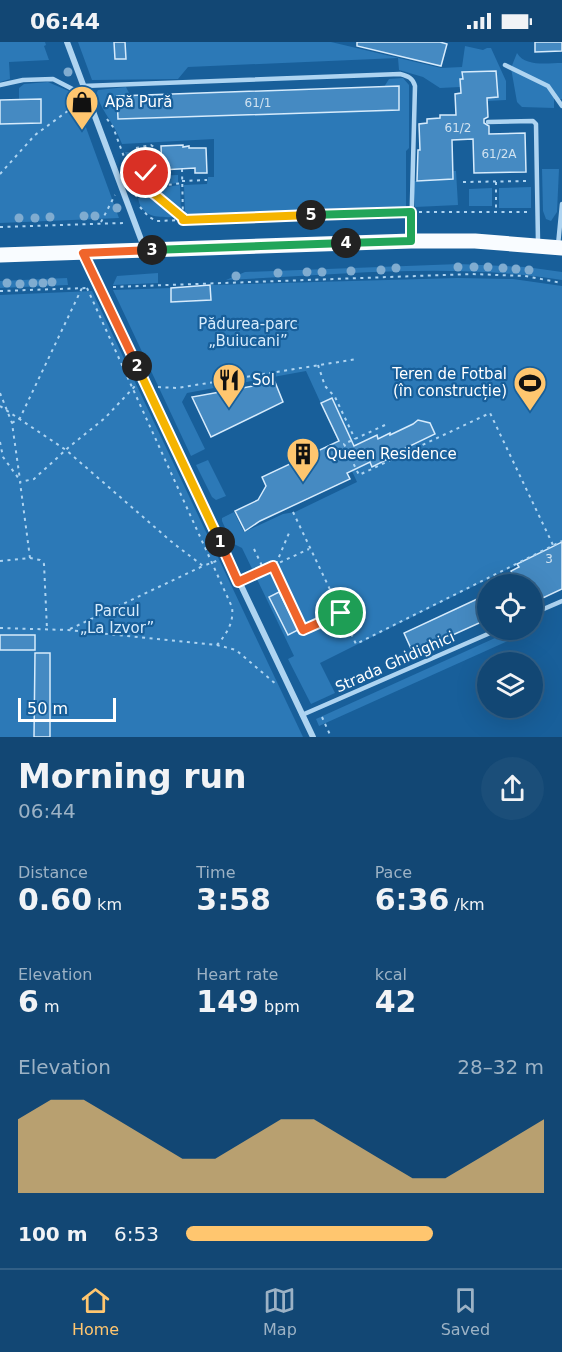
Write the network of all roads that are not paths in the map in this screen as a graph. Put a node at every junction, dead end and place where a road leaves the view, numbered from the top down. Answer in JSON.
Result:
{"nodes":[{"id":1,"x":67,"y":42,"type":"edge"},
{"id":2,"x":505,"y":64,"type":"dead end"},
{"id":3,"x":0,"y":86,"type":"edge"},
{"id":4,"x":83,"y":86,"type":"junction"},
{"id":5,"x":87,"y":97,"type":"junction"},
{"id":6,"x":562,"y":106,"type":"edge"},
{"id":7,"x":488,"y":122,"type":"dead end"},
{"id":8,"x":562,"y":204,"type":"edge"},
{"id":9,"x":411,"y":241,"type":"junction"},
{"id":10,"x":538,"y":245,"type":"junction"},
{"id":11,"x":560,"y":248,"type":"edge"},
{"id":12,"x":146,"y":250,"type":"junction"},
{"id":13,"x":83,"y":253,"type":"junction"},
{"id":14,"x":0,"y":255,"type":"edge"},
{"id":15,"x":562,"y":601,"type":"edge"},
{"id":16,"x":543,"y":609,"type":"edge"},
{"id":17,"x":477,"y":639,"type":"edge"},
{"id":18,"x":302,"y":715,"type":"junction"},
{"id":19,"x":313,"y":737,"type":"edge"}],
"edges":[{"from":1,"to":4,"type":"street"},
{"from":2,"to":6,"type":"lane"},
{"from":3,"to":5,"type":"lane"},
{"from":4,"to":5,"type":"street"},
{"from":4,"to":9,"type":"lane"},
{"from":5,"to":12,"type":"street"},
{"from":7,"to":10,"type":"lane"},
{"from":8,"to":11,"type":"lane"},
{"from":9,"to":10,"type":"main road"},
{"from":9,"to":12,"type":"main road"},
{"from":10,"to":11,"type":"main road"},
{"from":12,"to":13,"type":"main road"},
{"from":13,"to":14,"type":"main road"},
{"from":13,"to":18,"type":"street"},
{"from":15,"to":16,"type":"lane"},
{"from":17,"to":18,"type":"lane","name":"Strada Ghidighici"},
{"from":18,"to":19,"type":"street"}]}
